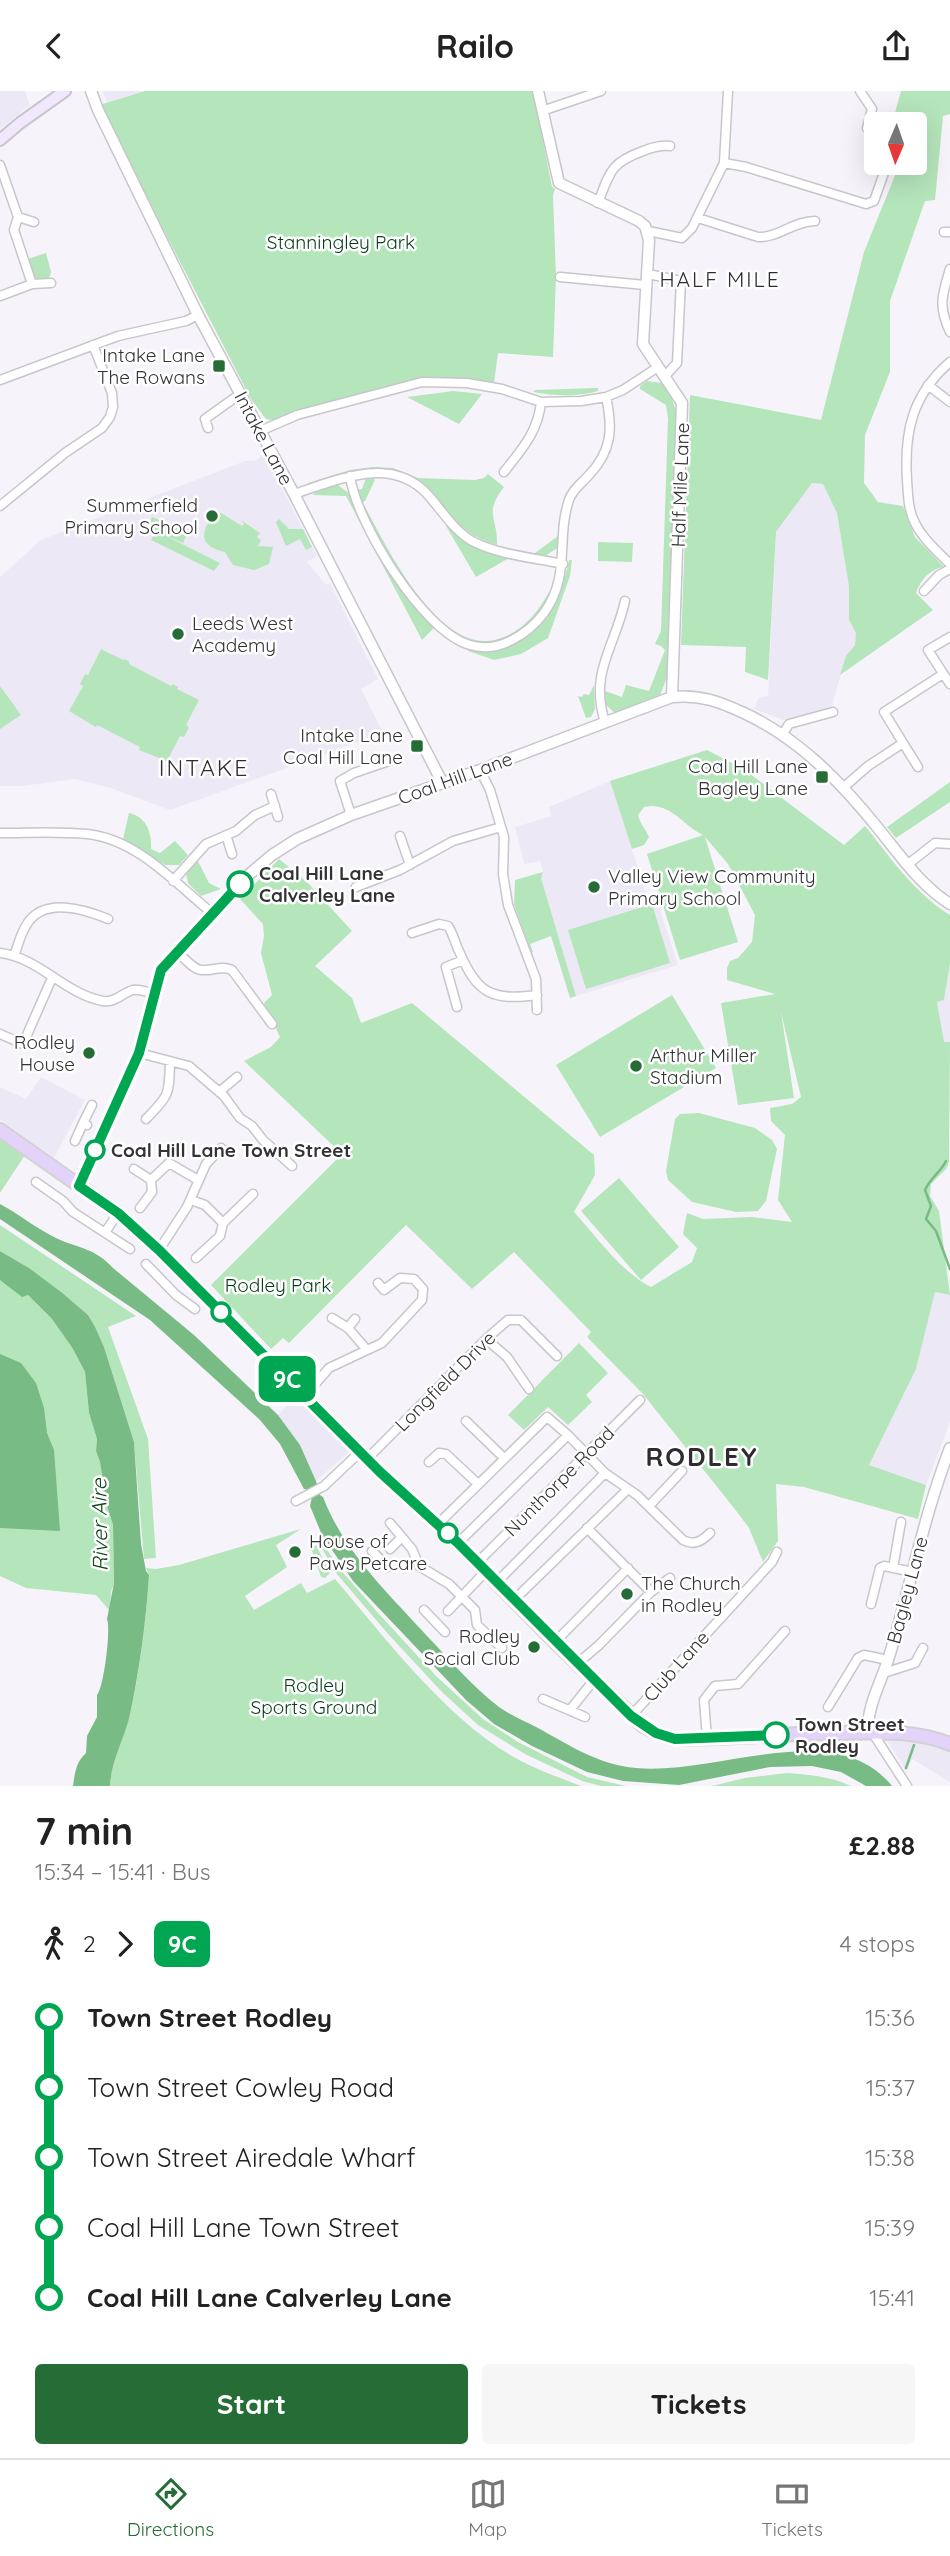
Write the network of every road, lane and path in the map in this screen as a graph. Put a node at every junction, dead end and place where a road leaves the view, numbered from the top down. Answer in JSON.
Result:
{"nodes":[{"id":1,"x":65,"y":91,"type":"edge"},
{"id":2,"x":91,"y":91,"type":"edge"},
{"id":3,"x":538,"y":91,"type":"edge"},
{"id":4,"x":601,"y":91,"type":"edge"},
{"id":5,"x":728,"y":91,"type":"edge"},
{"id":6,"x":860,"y":91,"type":"edge"},
{"id":7,"x":542,"y":111,"type":"junction"},
{"id":8,"x":871,"y":112,"type":"edge"},
{"id":9,"x":0,"y":140,"type":"edge"},
{"id":10,"x":670,"y":146,"type":"dead end"},
{"id":11,"x":724,"y":163,"type":"junction"},
{"id":12,"x":0,"y":165,"type":"edge"},
{"id":13,"x":883,"y":175,"type":"edge"},
{"id":14,"x":598,"y":203,"type":"junction"},
{"id":15,"x":18,"y":217,"type":"junction"},
{"id":16,"x":698,"y":218,"type":"junction"},
{"id":17,"x":814,"y":221,"type":"dead end"},
{"id":18,"x":34,"y":222,"type":"dead end"},
{"id":19,"x":648,"y":231,"type":"junction"},
{"id":20,"x":950,"y":269,"type":"edge"},
{"id":21,"x":653,"y":275,"type":"dead end"},
{"id":22,"x":560,"y":277,"type":"dead end"},
{"id":23,"x":51,"y":283,"type":"dead end"},
{"id":24,"x":33,"y":284,"type":"junction"},
{"id":25,"x":645,"y":285,"type":"junction"},
{"id":26,"x":0,"y":296,"type":"edge"},
{"id":27,"x":198,"y":315,"type":"junction"},
{"id":28,"x":950,"y":332,"type":"edge"},
{"id":29,"x":93,"y":345,"type":"junction"},
{"id":30,"x":950,"y":362,"type":"edge"},
{"id":31,"x":658,"y":367,"type":"junction"},
{"id":32,"x":665,"y":376,"type":"junction"},
{"id":33,"x":0,"y":380,"type":"edge"},
{"id":34,"x":928,"y":385,"type":"junction"},
{"id":35,"x":240,"y":394,"type":"junction"},
{"id":36,"x":606,"y":397,"type":"junction"},
{"id":37,"x":541,"y":402,"type":"junction"},
{"id":38,"x":950,"y":402,"type":"edge"},
{"id":39,"x":208,"y":428,"type":"dead end"},
{"id":40,"x":260,"y":431,"type":"junction"},
{"id":41,"x":504,"y":473,"type":"dead end"},
{"id":42,"x":350,"y":476,"type":"junction"},
{"id":43,"x":294,"y":494,"type":"junction"},
{"id":44,"x":0,"y":506,"type":"edge"},
{"id":45,"x":563,"y":564,"type":"junction"},
{"id":46,"x":950,"y":566,"type":"edge"},
{"id":47,"x":924,"y":591,"type":"dead end"},
{"id":48,"x":625,"y":601,"type":"dead end"},
{"id":49,"x":950,"y":637,"type":"edge"},
{"id":50,"x":943,"y":674,"type":"junction"},
{"id":51,"x":950,"y":684,"type":"edge"},
{"id":52,"x":672,"y":697,"type":"junction"},
{"id":53,"x":833,"y":712,"type":"dead end"},
{"id":54,"x":605,"y":722,"type":"junction"},
{"id":55,"x":783,"y":734,"type":"junction"},
{"id":56,"x":903,"y":743,"type":"junction"},
{"id":57,"x":392,"y":760,"type":"dead end"},
{"id":58,"x":918,"y":767,"type":"dead end"},
{"id":59,"x":480,"y":770,"type":"junction"},
{"id":60,"x":442,"y":782,"type":"junction"},
{"id":61,"x":844,"y":787,"type":"junction"},
{"id":62,"x":271,"y":794,"type":"dead end"},
{"id":63,"x":275,"y":806,"type":"junction"},
{"id":64,"x":351,"y":815,"type":"junction"},
{"id":65,"x":278,"y":817,"type":"dead end"},
{"id":66,"x":501,"y":827,"type":"junction"},
{"id":67,"x":0,"y":833,"type":"edge"},
{"id":68,"x":226,"y":835,"type":"junction"},
{"id":69,"x":400,"y":836,"type":"dead end"},
{"id":70,"x":950,"y":843,"type":"edge"},
{"id":71,"x":232,"y":854,"type":"dead end"},
{"id":72,"x":410,"y":865,"type":"junction"},
{"id":73,"x":907,"y":865,"type":"junction"},
{"id":74,"x":173,"y":881,"type":"junction"},
{"id":75,"x":356,"y":887,"type":"dead end"},
{"id":76,"x":950,"y":904,"type":"edge"},
{"id":77,"x":213,"y":914,"type":"junction"},
{"id":78,"x":108,"y":919,"type":"dead end"},
{"id":79,"x":412,"y":933,"type":"dead end"},
{"id":80,"x":177,"y":952,"type":"junction"},
{"id":81,"x":0,"y":953,"type":"edge"},
{"id":82,"x":15,"y":954,"type":"junction"},
{"id":83,"x":463,"y":960,"type":"junction"},
{"id":84,"x":52,"y":978,"type":"junction"},
{"id":85,"x":154,"y":994,"type":"junction"},
{"id":86,"x":537,"y":995,"type":"junction"},
{"id":87,"x":457,"y":1007,"type":"dead end"},
{"id":88,"x":537,"y":1010,"type":"dead end"},
{"id":89,"x":272,"y":1024,"type":"dead end"},
{"id":90,"x":0,"y":1034,"type":"edge"},
{"id":91,"x":139,"y":1053,"type":"junction"},
{"id":92,"x":170,"y":1062,"type":"junction"},
{"id":93,"x":237,"y":1077,"type":"dead end"},
{"id":94,"x":219,"y":1092,"type":"junction"},
{"id":95,"x":92,"y":1105,"type":"dead end"},
{"id":96,"x":146,"y":1118,"type":"dead end"},
{"id":97,"x":92,"y":1127,"type":"junction"},
{"id":98,"x":0,"y":1130,"type":"edge"},
{"id":99,"x":75,"y":1141,"type":"dead end"},
{"id":100,"x":221,"y":1148,"type":"dead end"},
{"id":101,"x":292,"y":1166,"type":"dead end"},
{"id":102,"x":134,"y":1169,"type":"dead end"},
{"id":103,"x":151,"y":1180,"type":"junction"},
{"id":104,"x":198,"y":1180,"type":"junction"},
{"id":105,"x":36,"y":1182,"type":"dead end"},
{"id":106,"x":79,"y":1186,"type":"junction"},
{"id":107,"x":253,"y":1194,"type":"dead end"},
{"id":108,"x":191,"y":1200,"type":"junction"},
{"id":109,"x":140,"y":1208,"type":"dead end"},
{"id":110,"x":118,"y":1213,"type":"junction"},
{"id":111,"x":223,"y":1223,"type":"junction"},
{"id":112,"x":106,"y":1231,"type":"junction"},
{"id":113,"x":130,"y":1249,"type":"dead end"},
{"id":114,"x":159,"y":1250,"type":"junction"},
{"id":115,"x":196,"y":1258,"type":"dead end"},
{"id":116,"x":146,"y":1264,"type":"dead end"},
{"id":117,"x":188,"y":1280,"type":"junction"},
{"id":118,"x":377,"y":1283,"type":"dead end"},
{"id":119,"x":176,"y":1295,"type":"junction"},
{"id":120,"x":195,"y":1309,"type":"dead end"},
{"id":121,"x":332,"y":1318,"type":"dead end"},
{"id":122,"x":355,"y":1319,"type":"dead end"},
{"id":123,"x":348,"y":1328,"type":"junction"},
{"id":124,"x":486,"y":1339,"type":"junction"},
{"id":125,"x":367,"y":1350,"type":"junction"},
{"id":126,"x":551,"y":1354,"type":"dead end"},
{"id":127,"x":517,"y":1389,"type":"dead end"},
{"id":128,"x":305,"y":1396,"type":"junction"},
{"id":129,"x":640,"y":1400,"type":"dead end"},
{"id":130,"x":466,"y":1421,"type":"dead end"},
{"id":131,"x":568,"y":1435,"type":"junction"},
{"id":132,"x":950,"y":1448,"type":"edge"},
{"id":133,"x":586,"y":1454,"type":"junction"},
{"id":134,"x":363,"y":1455,"type":"junction"},
{"id":135,"x":504,"y":1458,"type":"junction"},
{"id":136,"x":429,"y":1462,"type":"dead end"},
{"id":137,"x":682,"y":1471,"type":"dead end"},
{"id":138,"x":605,"y":1473,"type":"junction"},
{"id":139,"x":478,"y":1484,"type":"junction"},
{"id":140,"x":628,"y":1489,"type":"junction"},
{"id":141,"x":296,"y":1500,"type":"dead end"},
{"id":142,"x":649,"y":1506,"type":"junction"},
{"id":143,"x":901,"y":1522,"type":"dead end"},
{"id":144,"x":390,"y":1523,"type":"dead end"},
{"id":145,"x":438,"y":1524,"type":"junction"},
{"id":146,"x":587,"y":1528,"type":"junction"},
{"id":147,"x":710,"y":1533,"type":"dead end"},
{"id":148,"x":402,"y":1537,"type":"junction"},
{"id":149,"x":458,"y":1543,"type":"junction"},
{"id":150,"x":372,"y":1551,"type":"dead end"},
{"id":151,"x":777,"y":1552,"type":"dead end"},
{"id":152,"x":385,"y":1554,"type":"junction"},
{"id":153,"x":388,"y":1567,"type":"dead end"},
{"id":154,"x":482,"y":1567,"type":"junction"},
{"id":155,"x":628,"y":1568,"type":"junction"},
{"id":156,"x":893,"y":1568,"type":"junction"},
{"id":157,"x":913,"y":1572,"type":"junction"},
{"id":158,"x":670,"y":1578,"type":"dead end"},
{"id":159,"x":496,"y":1582,"type":"junction"},
{"id":160,"x":651,"y":1592,"type":"junction"},
{"id":161,"x":461,"y":1597,"type":"junction"},
{"id":162,"x":514,"y":1600,"type":"junction"},
{"id":163,"x":871,"y":1604,"type":"dead end"},
{"id":164,"x":424,"y":1610,"type":"dead end"},
{"id":165,"x":448,"y":1611,"type":"dead end"},
{"id":166,"x":785,"y":1631,"type":"dead end"},
{"id":167,"x":445,"y":1632,"type":"dead end"},
{"id":168,"x":555,"y":1642,"type":"junction"},
{"id":169,"x":502,"y":1647,"type":"dead end"},
{"id":170,"x":923,"y":1648,"type":"dead end"},
{"id":171,"x":888,"y":1660,"type":"junction"},
{"id":172,"x":578,"y":1663,"type":"junction"},
{"id":173,"x":884,"y":1673,"type":"junction"},
{"id":174,"x":594,"y":1679,"type":"junction"},
{"id":175,"x":543,"y":1699,"type":"dead end"},
{"id":176,"x":828,"y":1707,"type":"dead end"},
{"id":177,"x":570,"y":1710,"type":"junction"},
{"id":178,"x":631,"y":1716,"type":"junction"},
{"id":179,"x":585,"y":1717,"type":"dead end"},
{"id":180,"x":870,"y":1732,"type":"junction"},
{"id":181,"x":706,"y":1739,"type":"junction"},
{"id":182,"x":950,"y":1744,"type":"edge"},
{"id":183,"x":907,"y":1786,"type":"edge"}],
"edges":[{"from":1,"to":9,"type":"main road"},
{"from":2,"to":27,"type":"street","name":"Intake Lane"},
{"from":3,"to":7,"type":"street"},
{"from":4,"to":7,"type":"street"},
{"from":5,"to":11,"type":"street"},
{"from":6,"to":8,"type":"street"},
{"from":7,"to":14,"type":"street"},
{"from":10,"to":14,"type":"street"},
{"from":11,"to":13,"type":"street"},
{"from":11,"to":16,"type":"street"},
{"from":12,"to":15,"type":"street"},
{"from":14,"to":19,"type":"street"},
{"from":15,"to":18,"type":"street"},
{"from":15,"to":24,"type":"street"},
{"from":16,"to":17,"type":"street"},
{"from":16,"to":19,"type":"street"},
{"from":19,"to":25,"type":"street","name":"Half Mile Lane"},
{"from":20,"to":28,"type":"street"},
{"from":21,"to":32,"type":"street"},
{"from":22,"to":25,"type":"street"},
{"from":23,"to":24,"type":"street"},
{"from":24,"to":26,"type":"street"},
{"from":25,"to":31,"type":"street","name":"Half Mile Lane"},
{"from":27,"to":29,"type":"street"},
{"from":27,"to":35,"type":"street","name":"Intake Lane"},
{"from":29,"to":33,"type":"street"},
{"from":29,"to":44,"type":"street"},
{"from":30,"to":34,"type":"street"},
{"from":31,"to":32,"type":"street","name":"Half Mile Lane"},
{"from":31,"to":36,"type":"street"},
{"from":32,"to":52,"type":"street","name":"Half Mile Lane"},
{"from":34,"to":38,"type":"street"},
{"from":34,"to":46,"type":"street"},
{"from":35,"to":39,"type":"street"},
{"from":35,"to":40,"type":"street","name":"Intake Lane"},
{"from":36,"to":37,"type":"street"},
{"from":36,"to":45,"type":"street"},
{"from":37,"to":40,"type":"street"},
{"from":37,"to":41,"type":"street"},
{"from":40,"to":43,"type":"street","name":"Intake Lane"},
{"from":42,"to":43,"type":"street"},
{"from":42,"to":45,"type":"street"},
{"from":42,"to":45,"type":"street"},
{"from":43,"to":60,"type":"street","name":"Intake Lane"},
{"from":46,"to":47,"type":"street"},
{"from":48,"to":54,"type":"street"},
{"from":49,"to":50,"type":"street"},
{"from":50,"to":51,"type":"street"},
{"from":50,"to":56,"type":"street"},
{"from":52,"to":54,"type":"street","name":"Coal Hill Lane"},
{"from":52,"to":55,"type":"street","name":"Coal Hill Lane"},
{"from":53,"to":55,"type":"street"},
{"from":54,"to":59,"type":"street","name":"Coal Hill Lane"},
{"from":55,"to":61,"type":"street","name":"Coal Hill Lane"},
{"from":56,"to":58,"type":"street"},
{"from":56,"to":61,"type":"street"},
{"from":57,"to":64,"type":"street"},
{"from":59,"to":60,"type":"street","name":"Coal Hill Lane"},
{"from":59,"to":66,"type":"street"},
{"from":60,"to":64,"type":"street","name":"Coal Hill Lane"},
{"from":61,"to":73,"type":"street","name":"Coal Hill Lane"},
{"from":62,"to":63,"type":"street"},
{"from":63,"to":65,"type":"street"},
{"from":63,"to":68,"type":"street"},
{"from":64,"to":77,"type":"street","name":"Coal Hill Lane"},
{"from":66,"to":72,"type":"street"},
{"from":66,"to":86,"type":"street"},
{"from":67,"to":74,"type":"street"},
{"from":68,"to":71,"type":"street"},
{"from":68,"to":74,"type":"street"},
{"from":69,"to":72,"type":"street"},
{"from":70,"to":73,"type":"street"},
{"from":72,"to":75,"type":"street"},
{"from":73,"to":76,"type":"street","name":"Coal Hill Lane"},
{"from":74,"to":77,"type":"street"},
{"from":77,"to":80,"type":"street","name":"Coal Hill Lane"},
{"from":78,"to":82,"type":"street"},
{"from":79,"to":83,"type":"street"},
{"from":80,"to":85,"type":"street","name":"Coal Hill Lane"},
{"from":80,"to":89,"type":"street"},
{"from":81,"to":82,"type":"street"},
{"from":82,"to":84,"type":"street"},
{"from":83,"to":86,"type":"street"},
{"from":83,"to":87,"type":"street"},
{"from":84,"to":85,"type":"street"},
{"from":84,"to":90,"type":"street"},
{"from":85,"to":91,"type":"street","name":"Coal Hill Lane"},
{"from":86,"to":88,"type":"street"},
{"from":91,"to":92,"type":"street"},
{"from":91,"to":97,"type":"street","name":"Coal Hill Lane"},
{"from":92,"to":94,"type":"street"},
{"from":92,"to":96,"type":"street"},
{"from":93,"to":94,"type":"street"},
{"from":94,"to":101,"type":"street"},
{"from":95,"to":97,"type":"street"},
{"from":97,"to":99,"type":"street"},
{"from":97,"to":106,"type":"street","name":"Coal Hill Lane"},
{"from":98,"to":106,"type":"main road"},
{"from":100,"to":104,"type":"street"},
{"from":102,"to":103,"type":"street"},
{"from":103,"to":104,"type":"street"},
{"from":103,"to":109,"type":"street"},
{"from":104,"to":108,"type":"street"},
{"from":105,"to":112,"type":"street"},
{"from":106,"to":110,"type":"main road"},
{"from":107,"to":111,"type":"street"},
{"from":108,"to":111,"type":"street"},
{"from":108,"to":114,"type":"street"},
{"from":110,"to":112,"type":"street"},
{"from":110,"to":114,"type":"main road"},
{"from":111,"to":115,"type":"street"},
{"from":112,"to":113,"type":"street"},
{"from":114,"to":117,"type":"main road"},
{"from":116,"to":119,"type":"street"},
{"from":117,"to":119,"type":"street"},
{"from":117,"to":128,"type":"main road"},
{"from":118,"to":125,"type":"street"},
{"from":119,"to":120,"type":"street"},
{"from":121,"to":123,"type":"street"},
{"from":122,"to":123,"type":"street"},
{"from":123,"to":125,"type":"street"},
{"from":124,"to":126,"type":"street","name":"Longfield Drive"},
{"from":124,"to":127,"type":"street"},
{"from":124,"to":134,"type":"street","name":"Longfield Drive"},
{"from":125,"to":128,"type":"street"},
{"from":128,"to":134,"type":"main road"},
{"from":129,"to":133,"type":"street","name":"Nunthorpe Road"},
{"from":130,"to":135,"type":"street"},
{"from":131,"to":133,"type":"street"},
{"from":131,"to":135,"type":"street"},
{"from":131,"to":149,"type":"street"},
{"from":132,"to":157,"type":"street","name":"Bagley Lane"},
{"from":133,"to":138,"type":"street"},
{"from":133,"to":154,"type":"street","name":"Nunthorpe Road"},
{"from":134,"to":141,"type":"street","name":"Longfield Drive"},
{"from":134,"to":145,"type":"main road"},
{"from":135,"to":139,"type":"street"},
{"from":136,"to":139,"type":"street"},
{"from":137,"to":142,"type":"street"},
{"from":138,"to":140,"type":"street"},
{"from":138,"to":159,"type":"street"},
{"from":139,"to":145,"type":"street"},
{"from":140,"to":142,"type":"street"},
{"from":140,"to":146,"type":"street"},
{"from":142,"to":147,"type":"street"},
{"from":143,"to":156,"type":"street"},
{"from":144,"to":148,"type":"street"},
{"from":145,"to":149,"type":"main road"},
{"from":146,"to":155,"type":"street"},
{"from":146,"to":162,"type":"street"},
{"from":148,"to":152,"type":"street"},
{"from":148,"to":161,"type":"street"},
{"from":149,"to":154,"type":"main road"},
{"from":150,"to":152,"type":"street"},
{"from":151,"to":178,"type":"street","name":"Club Lane"},
{"from":152,"to":153,"type":"street"},
{"from":154,"to":159,"type":"main road"},
{"from":154,"to":161,"type":"street","name":"Nunthorpe Road"},
{"from":155,"to":160,"type":"street"},
{"from":155,"to":168,"type":"street"},
{"from":156,"to":157,"type":"street"},
{"from":156,"to":163,"type":"street"},
{"from":157,"to":171,"type":"street","name":"Bagley Lane"},
{"from":158,"to":160,"type":"street"},
{"from":159,"to":162,"type":"main road"},
{"from":160,"to":172,"type":"street"},
{"from":161,"to":165,"type":"street","name":"Nunthorpe Road"},
{"from":161,"to":169,"type":"street"},
{"from":162,"to":168,"type":"main road"},
{"from":164,"to":167,"type":"street"},
{"from":166,"to":181,"type":"street"},
{"from":168,"to":172,"type":"main road"},
{"from":170,"to":173,"type":"street"},
{"from":171,"to":173,"type":"street","name":"Bagley Lane"},
{"from":171,"to":176,"type":"street"},
{"from":172,"to":174,"type":"main road"},
{"from":173,"to":180,"type":"street","name":"Bagley Lane"},
{"from":174,"to":177,"type":"street"},
{"from":174,"to":178,"type":"main road"},
{"from":175,"to":177,"type":"street"},
{"from":177,"to":179,"type":"street"},
{"from":178,"to":181,"type":"main road"},
{"from":180,"to":181,"type":"main road"},
{"from":180,"to":182,"type":"main road"},
{"from":180,"to":183,"type":"street"}]}
